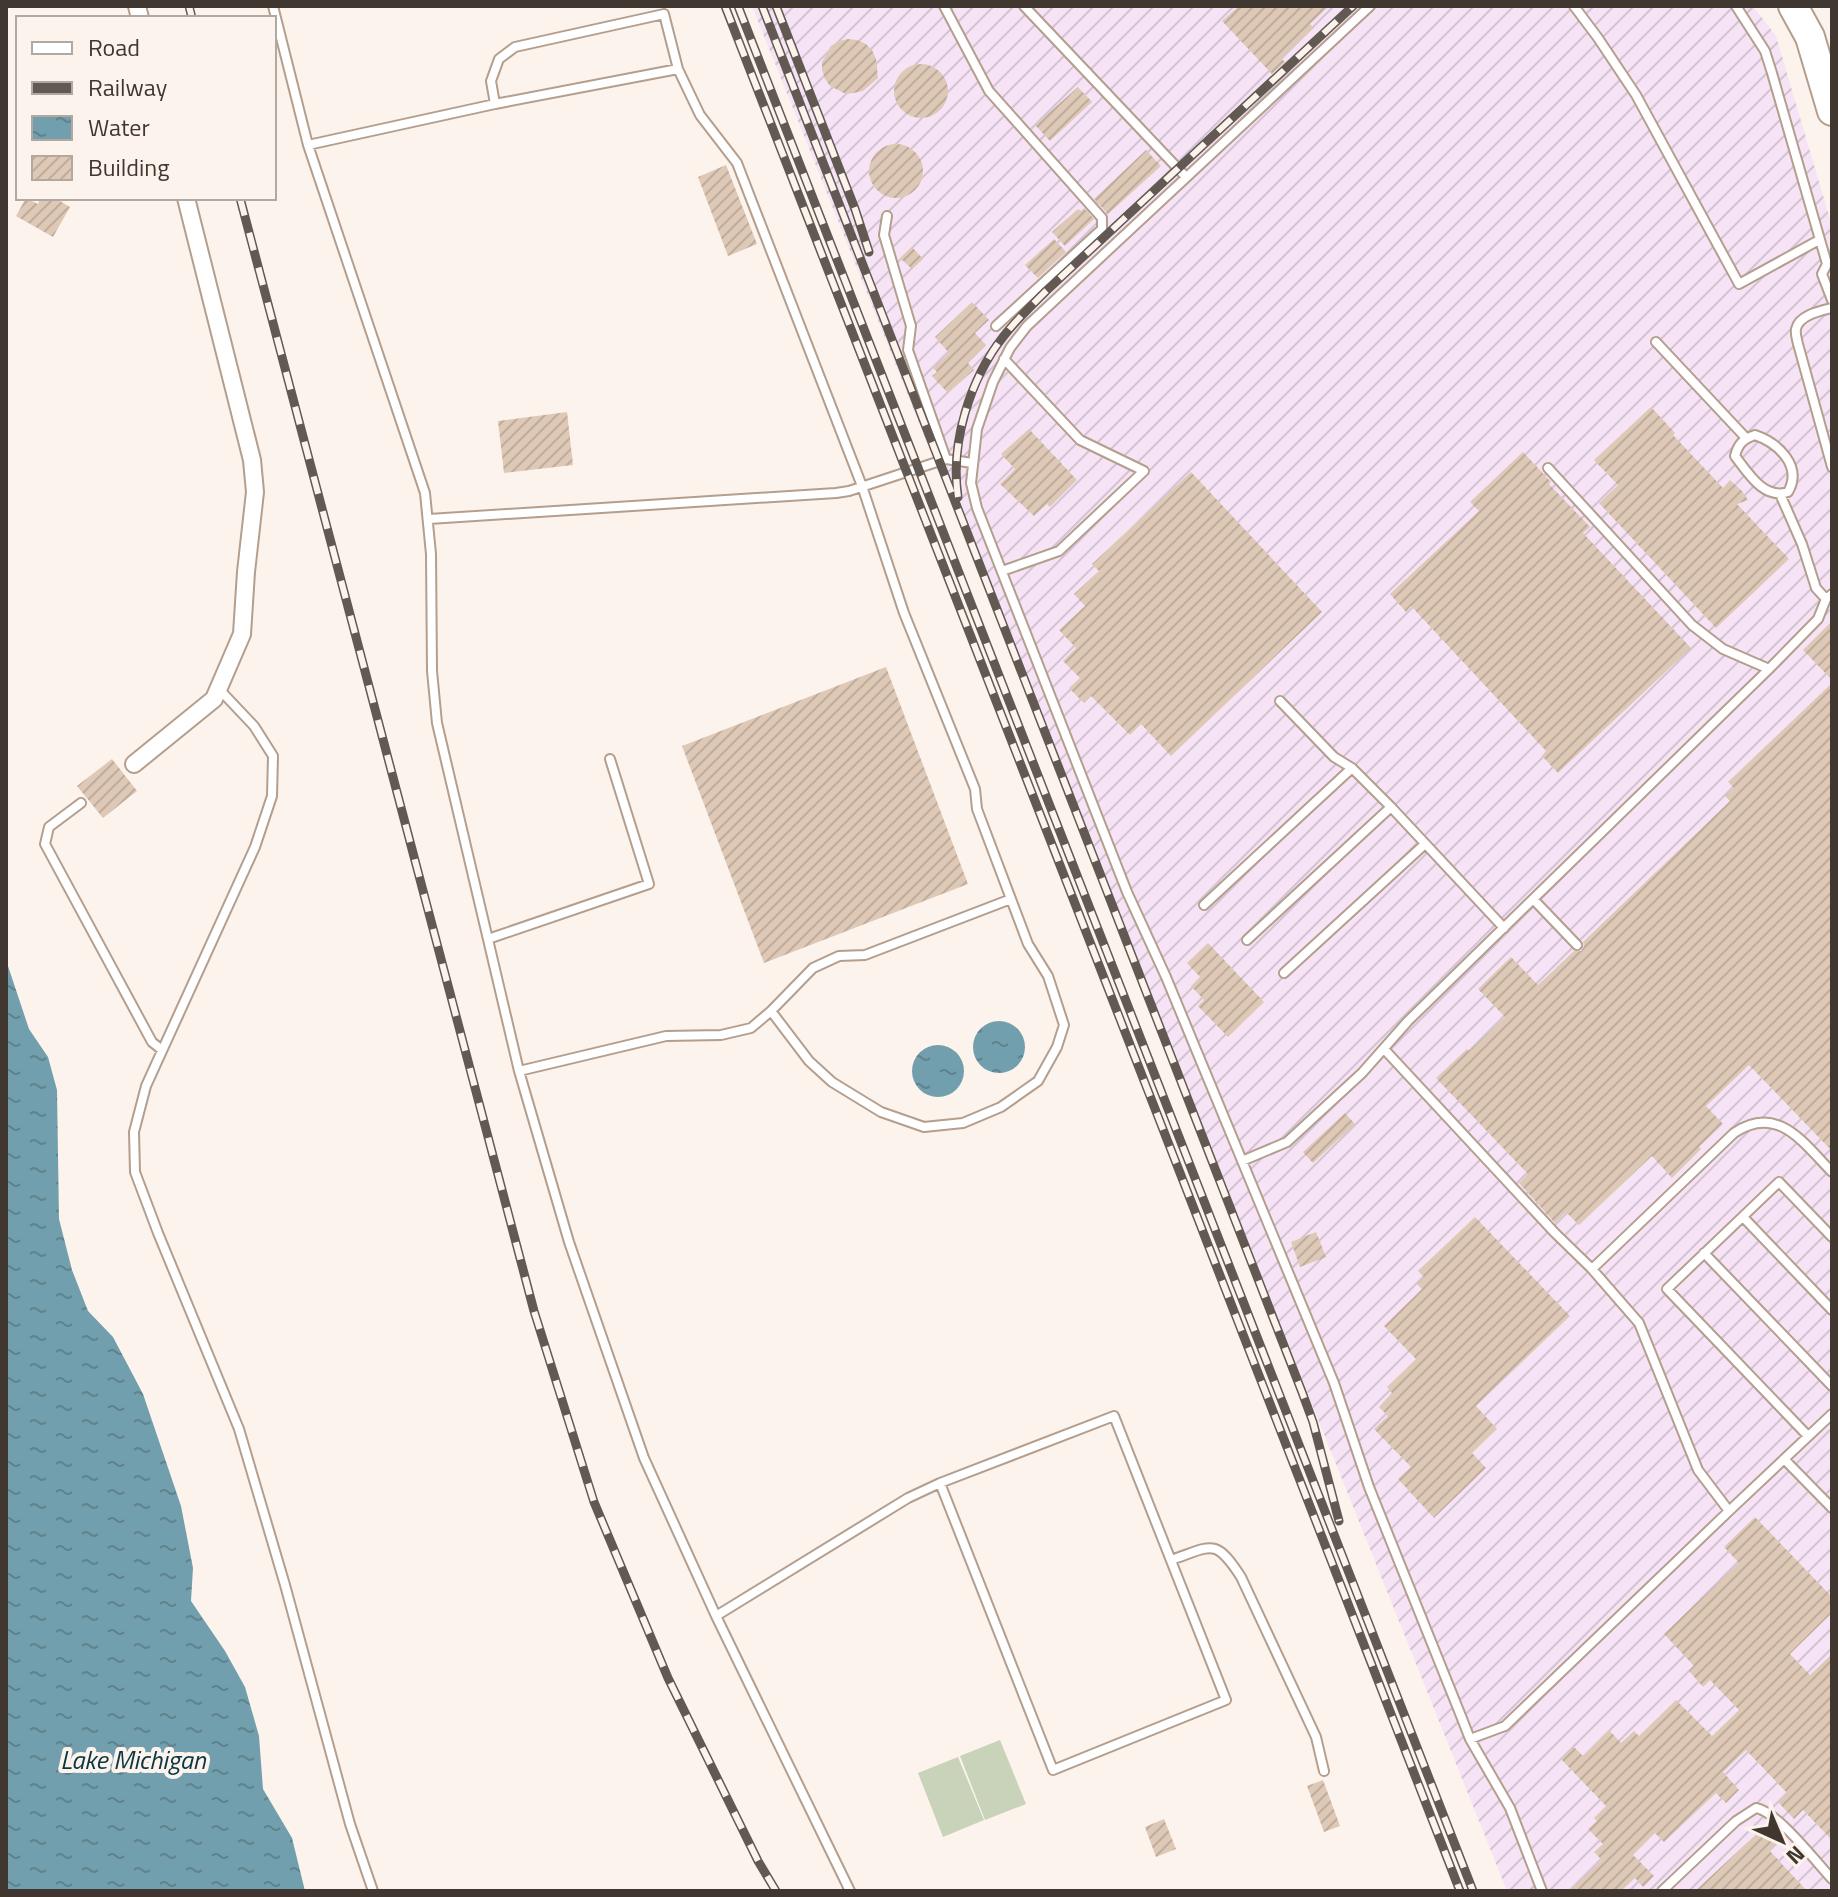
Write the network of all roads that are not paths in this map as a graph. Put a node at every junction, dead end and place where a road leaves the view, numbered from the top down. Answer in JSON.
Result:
{"nodes":[{"id":1,"x":944,"y":6,"type":"edge"},
{"id":2,"x":1024,"y":6,"type":"edge"},
{"id":3,"x":1370,"y":6,"type":"edge"},
{"id":4,"x":1574,"y":6,"type":"edge"},
{"id":5,"x":1736,"y":6,"type":"edge"},
{"id":6,"x":1793,"y":6,"type":"edge"},
{"id":7,"x":276,"y":18,"type":"edge"},
{"id":8,"x":678,"y":69,"type":"junction"},
{"id":9,"x":495,"y":104,"type":"junction"},
{"id":10,"x":1832,"y":111,"type":"edge"},
{"id":11,"x":308,"y":145,"type":"junction"},
{"id":12,"x":1186,"y":177,"type":"junction"},
{"id":13,"x":187,"y":200,"type":"edge"},
{"id":14,"x":887,"y":216,"type":"dead end"},
{"id":15,"x":1819,"y":240,"type":"junction"},
{"id":16,"x":1829,"y":266,"type":"edge"},
{"id":17,"x":1832,"y":300,"type":"edge"},
{"id":18,"x":1832,"y":308,"type":"edge"},
{"id":19,"x":996,"y":326,"type":"dead end"},
{"id":20,"x":1656,"y":342,"type":"dead end"},
{"id":21,"x":1004,"y":359,"type":"junction"},
{"id":22,"x":1746,"y":438,"type":"junction"},
{"id":23,"x":946,"y":459,"type":"junction"},
{"id":24,"x":972,"y":463,"type":"junction"},
{"id":25,"x":1832,"y":467,"type":"edge"},
{"id":26,"x":1548,"y":468,"type":"dead end"},
{"id":27,"x":862,"y":486,"type":"junction"},
{"id":28,"x":1780,"y":494,"type":"junction"},
{"id":29,"x":429,"y":519,"type":"junction"},
{"id":30,"x":1002,"y":571,"type":"junction"},
{"id":31,"x":1829,"y":596,"type":"edge"},
{"id":32,"x":1769,"y":669,"type":"junction"},
{"id":33,"x":218,"y":688,"type":"junction"},
{"id":34,"x":1280,"y":701,"type":"dead end"},
{"id":35,"x":610,"y":759,"type":"dead end"},
{"id":36,"x":134,"y":764,"type":"dead end"},
{"id":37,"x":1352,"y":768,"type":"junction"},
{"id":38,"x":81,"y":803,"type":"dead end"},
{"id":39,"x":1391,"y":807,"type":"junction"},
{"id":40,"x":1425,"y":844,"type":"junction"},
{"id":41,"x":1011,"y":899,"type":"junction"},
{"id":42,"x":1533,"y":899,"type":"junction"},
{"id":43,"x":1204,"y":905,"type":"dead end"},
{"id":44,"x":1504,"y":928,"type":"junction"},
{"id":45,"x":488,"y":939,"type":"junction"},
{"id":46,"x":1247,"y":940,"type":"dead end"},
{"id":47,"x":1577,"y":945,"type":"dead end"},
{"id":48,"x":1284,"y":973,"type":"dead end"},
{"id":49,"x":771,"y":1011,"type":"junction"},
{"id":50,"x":1384,"y":1049,"type":"junction"},
{"id":51,"x":162,"y":1050,"type":"junction"},
{"id":52,"x":519,"y":1071,"type":"junction"},
{"id":53,"x":1242,"y":1161,"type":"junction"},
{"id":54,"x":1832,"y":1172,"type":"edge"},
{"id":55,"x":1743,"y":1217,"type":"junction"},
{"id":56,"x":1832,"y":1237,"type":"edge"},
{"id":57,"x":1704,"y":1253,"type":"junction"},
{"id":58,"x":1592,"y":1269,"type":"junction"},
{"id":59,"x":1832,"y":1310,"type":"edge"},
{"id":60,"x":1832,"y":1386,"type":"edge"},
{"id":61,"x":1832,"y":1414,"type":"edge"},
{"id":62,"x":1808,"y":1436,"type":"junction"},
{"id":63,"x":1784,"y":1459,"type":"junction"},
{"id":64,"x":940,"y":1483,"type":"junction"},
{"id":65,"x":1832,"y":1508,"type":"edge"},
{"id":66,"x":1729,"y":1511,"type":"junction"},
{"id":67,"x":1171,"y":1560,"type":"junction"},
{"id":68,"x":716,"y":1616,"type":"junction"},
{"id":69,"x":1470,"y":1739,"type":"junction"},
{"id":70,"x":1324,"y":1771,"type":"dead end"},
{"id":71,"x":1832,"y":1879,"type":"edge"},
{"id":72,"x":373,"y":1891,"type":"edge"},
{"id":73,"x":850,"y":1891,"type":"edge"},
{"id":74,"x":1542,"y":1891,"type":"edge"},
{"id":75,"x":1662,"y":1891,"type":"edge"}],
"edges":[{"from":1,"to":19,"type":"lane"},
{"from":2,"to":12,"type":"lane"},
{"from":3,"to":12,"type":"lane"},
{"from":4,"to":15,"type":"lane"},
{"from":5,"to":15,"type":"lane"},
{"from":6,"to":10,"type":"highway"},
{"from":7,"to":11,"type":"lane"},
{"from":8,"to":9,"type":"lane"},
{"from":8,"to":9,"type":"lane"},
{"from":8,"to":27,"type":"lane"},
{"from":9,"to":11,"type":"lane"},
{"from":11,"to":29,"type":"lane"},
{"from":12,"to":21,"type":"lane"},
{"from":13,"to":33,"type":"street"},
{"from":14,"to":23,"type":"lane"},
{"from":15,"to":16,"type":"lane"},
{"from":16,"to":17,"type":"lane"},
{"from":18,"to":25,"type":"lane"},
{"from":20,"to":22,"type":"lane"},
{"from":21,"to":24,"type":"lane"},
{"from":21,"to":30,"type":"lane"},
{"from":22,"to":28,"type":"lane"},
{"from":22,"to":28,"type":"lane"},
{"from":23,"to":24,"type":"lane"},
{"from":23,"to":27,"type":"lane"},
{"from":24,"to":30,"type":"lane"},
{"from":26,"to":32,"type":"lane"},
{"from":27,"to":29,"type":"lane"},
{"from":27,"to":41,"type":"lane"},
{"from":28,"to":31,"type":"lane"},
{"from":29,"to":45,"type":"lane"},
{"from":30,"to":53,"type":"lane"},
{"from":31,"to":32,"type":"lane"},
{"from":32,"to":42,"type":"lane"},
{"from":33,"to":36,"type":"street"},
{"from":33,"to":51,"type":"lane"},
{"from":34,"to":37,"type":"lane"},
{"from":35,"to":45,"type":"lane"},
{"from":37,"to":39,"type":"lane"},
{"from":37,"to":43,"type":"lane"},
{"from":38,"to":51,"type":"lane"},
{"from":39,"to":40,"type":"lane"},
{"from":39,"to":46,"type":"lane"},
{"from":40,"to":44,"type":"lane"},
{"from":40,"to":48,"type":"lane"},
{"from":41,"to":49,"type":"lane"},
{"from":41,"to":49,"type":"lane"},
{"from":42,"to":44,"type":"lane"},
{"from":42,"to":47,"type":"lane"},
{"from":44,"to":50,"type":"lane"},
{"from":45,"to":52,"type":"lane"},
{"from":49,"to":52,"type":"lane"},
{"from":50,"to":53,"type":"lane"},
{"from":50,"to":58,"type":"lane"},
{"from":51,"to":72,"type":"lane"},
{"from":52,"to":68,"type":"lane"},
{"from":53,"to":69,"type":"lane"},
{"from":54,"to":58,"type":"lane"},
{"from":55,"to":56,"type":"lane"},
{"from":55,"to":57,"type":"lane"},
{"from":55,"to":59,"type":"lane"},
{"from":57,"to":60,"type":"lane"},
{"from":57,"to":62,"type":"lane"},
{"from":58,"to":66,"type":"lane"},
{"from":61,"to":62,"type":"lane"},
{"from":62,"to":63,"type":"lane"},
{"from":63,"to":65,"type":"lane"},
{"from":63,"to":66,"type":"lane"},
{"from":64,"to":67,"type":"lane"},
{"from":64,"to":67,"type":"lane"},
{"from":64,"to":68,"type":"lane"},
{"from":66,"to":69,"type":"lane"},
{"from":67,"to":70,"type":"lane"},
{"from":68,"to":73,"type":"lane"},
{"from":69,"to":74,"type":"lane"},
{"from":71,"to":75,"type":"lane"}]}
